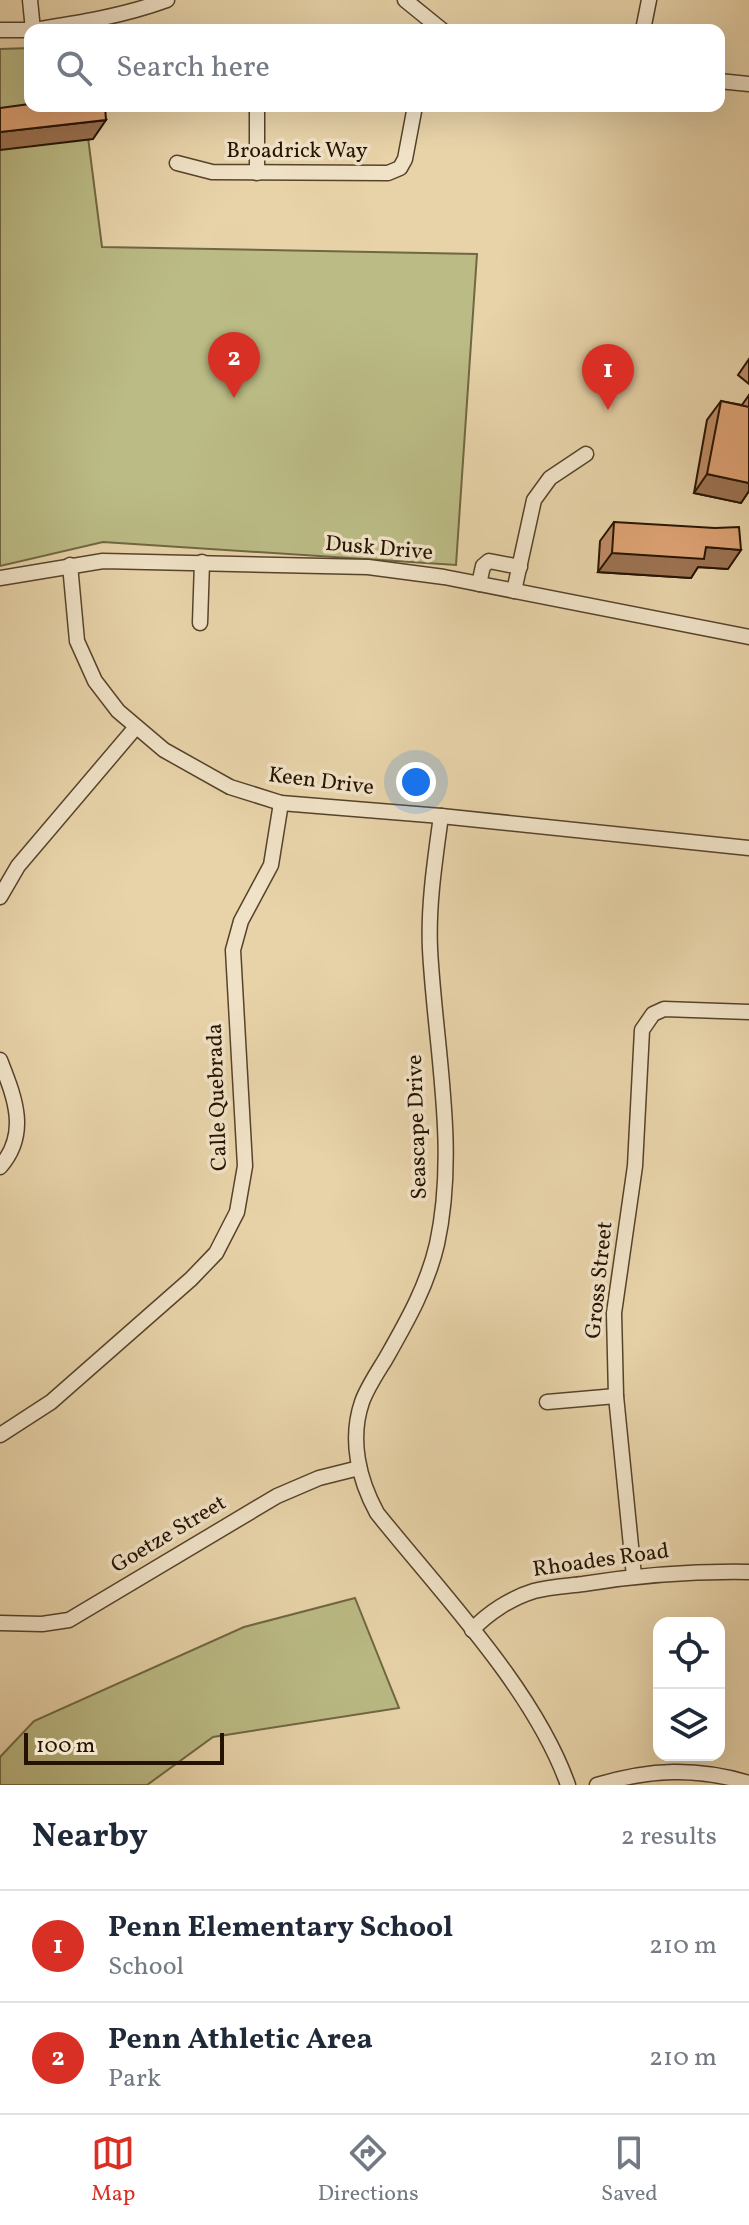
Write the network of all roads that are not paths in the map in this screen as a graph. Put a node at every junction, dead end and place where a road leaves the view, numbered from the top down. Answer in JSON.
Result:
{"nodes":[{"id":1,"x":30,"y":0,"type":"edge"},
{"id":2,"x":167,"y":0,"type":"edge"},
{"id":3,"x":405,"y":0,"type":"edge"},
{"id":4,"x":649,"y":0,"type":"edge"},
{"id":5,"x":32,"y":24,"type":"edge"},
{"id":6,"x":66,"y":24,"type":"edge"},
{"id":7,"x":435,"y":24,"type":"edge"},
{"id":8,"x":644,"y":24,"type":"edge"},
{"id":9,"x":0,"y":30,"type":"edge"},
{"id":10,"x":24,"y":30,"type":"edge"},
{"id":11,"x":725,"y":82,"type":"edge"},
{"id":12,"x":749,"y":84,"type":"edge"},
{"id":13,"x":257,"y":112,"type":"edge"},
{"id":14,"x":414,"y":112,"type":"edge"},
{"id":15,"x":177,"y":163,"type":"dead end"},
{"id":16,"x":257,"y":173,"type":"junction"},
{"id":17,"x":586,"y":454,"type":"dead end"},
{"id":18,"x":202,"y":562,"type":"junction"},
{"id":19,"x":70,"y":565,"type":"junction"},
{"id":20,"x":520,"y":567,"type":"junction"},
{"id":21,"x":0,"y":578,"type":"edge"},
{"id":22,"x":479,"y":584,"type":"junction"},
{"id":23,"x":514,"y":591,"type":"junction"},
{"id":24,"x":200,"y":623,"type":"dead end"},
{"id":25,"x":749,"y":637,"type":"edge"},
{"id":26,"x":136,"y":727,"type":"junction"},
{"id":27,"x":281,"y":803,"type":"junction"},
{"id":28,"x":441,"y":816,"type":"junction"},
{"id":29,"x":749,"y":848,"type":"edge"},
{"id":30,"x":0,"y":897,"type":"edge"},
{"id":31,"x":749,"y":1012,"type":"edge"},
{"id":32,"x":0,"y":1060,"type":"edge"},
{"id":33,"x":0,"y":1167,"type":"edge"},
{"id":34,"x":616,"y":1396,"type":"junction"},
{"id":35,"x":547,"y":1402,"type":"dead end"},
{"id":36,"x":0,"y":1435,"type":"edge"},
{"id":37,"x":359,"y":1468,"type":"junction"},
{"id":38,"x":749,"y":1572,"type":"edge"},
{"id":39,"x":634,"y":1576,"type":"junction"},
{"id":40,"x":0,"y":1623,"type":"edge"},
{"id":41,"x":472,"y":1630,"type":"junction"},
{"id":42,"x":749,"y":1783,"type":"edge"},
{"id":43,"x":568,"y":1785,"type":"edge"},
{"id":44,"x":597,"y":1785,"type":"edge"}],
"edges":[{"from":1,"to":5,"type":"street"},
{"from":2,"to":6,"type":"street"},
{"from":3,"to":7,"type":"street"},
{"from":4,"to":8,"type":"street"},
{"from":9,"to":10,"type":"street"},
{"from":11,"to":12,"type":"street"},
{"from":13,"to":16,"type":"street"},
{"from":14,"to":16,"type":"street","name":"Broadrick Way"},
{"from":15,"to":16,"type":"street","name":"Broadrick Way"},
{"from":17,"to":20,"type":"street"},
{"from":18,"to":19,"type":"street","name":"Dusk Drive"},
{"from":18,"to":22,"type":"street","name":"Dusk Drive"},
{"from":18,"to":24,"type":"street"},
{"from":19,"to":21,"type":"street","name":"Dusk Drive"},
{"from":19,"to":26,"type":"street","name":"Keen Drive"},
{"from":20,"to":22,"type":"street"},
{"from":20,"to":23,"type":"street"},
{"from":22,"to":23,"type":"street","name":"Dusk Drive"},
{"from":23,"to":25,"type":"street","name":"Dusk Drive"},
{"from":26,"to":27,"type":"street","name":"Keen Drive"},
{"from":26,"to":30,"type":"street"},
{"from":27,"to":28,"type":"street","name":"Keen Drive"},
{"from":27,"to":36,"type":"street","name":"Calle Quebrada"},
{"from":28,"to":29,"type":"street","name":"Keen Drive"},
{"from":28,"to":37,"type":"street","name":"Seascape Drive"},
{"from":31,"to":34,"type":"street","name":"Gross Street"},
{"from":32,"to":33,"type":"street"},
{"from":34,"to":35,"type":"street"},
{"from":34,"to":39,"type":"street","name":"Gross Street"},
{"from":37,"to":40,"type":"street","name":"Goetze Street"},
{"from":37,"to":41,"type":"street","name":"Seascape Drive"},
{"from":38,"to":39,"type":"street","name":"Rhoades Road"},
{"from":39,"to":41,"type":"street","name":"Rhoades Road"},
{"from":41,"to":43,"type":"street","name":"Seascape Drive"},
{"from":42,"to":44,"type":"street"}]}
